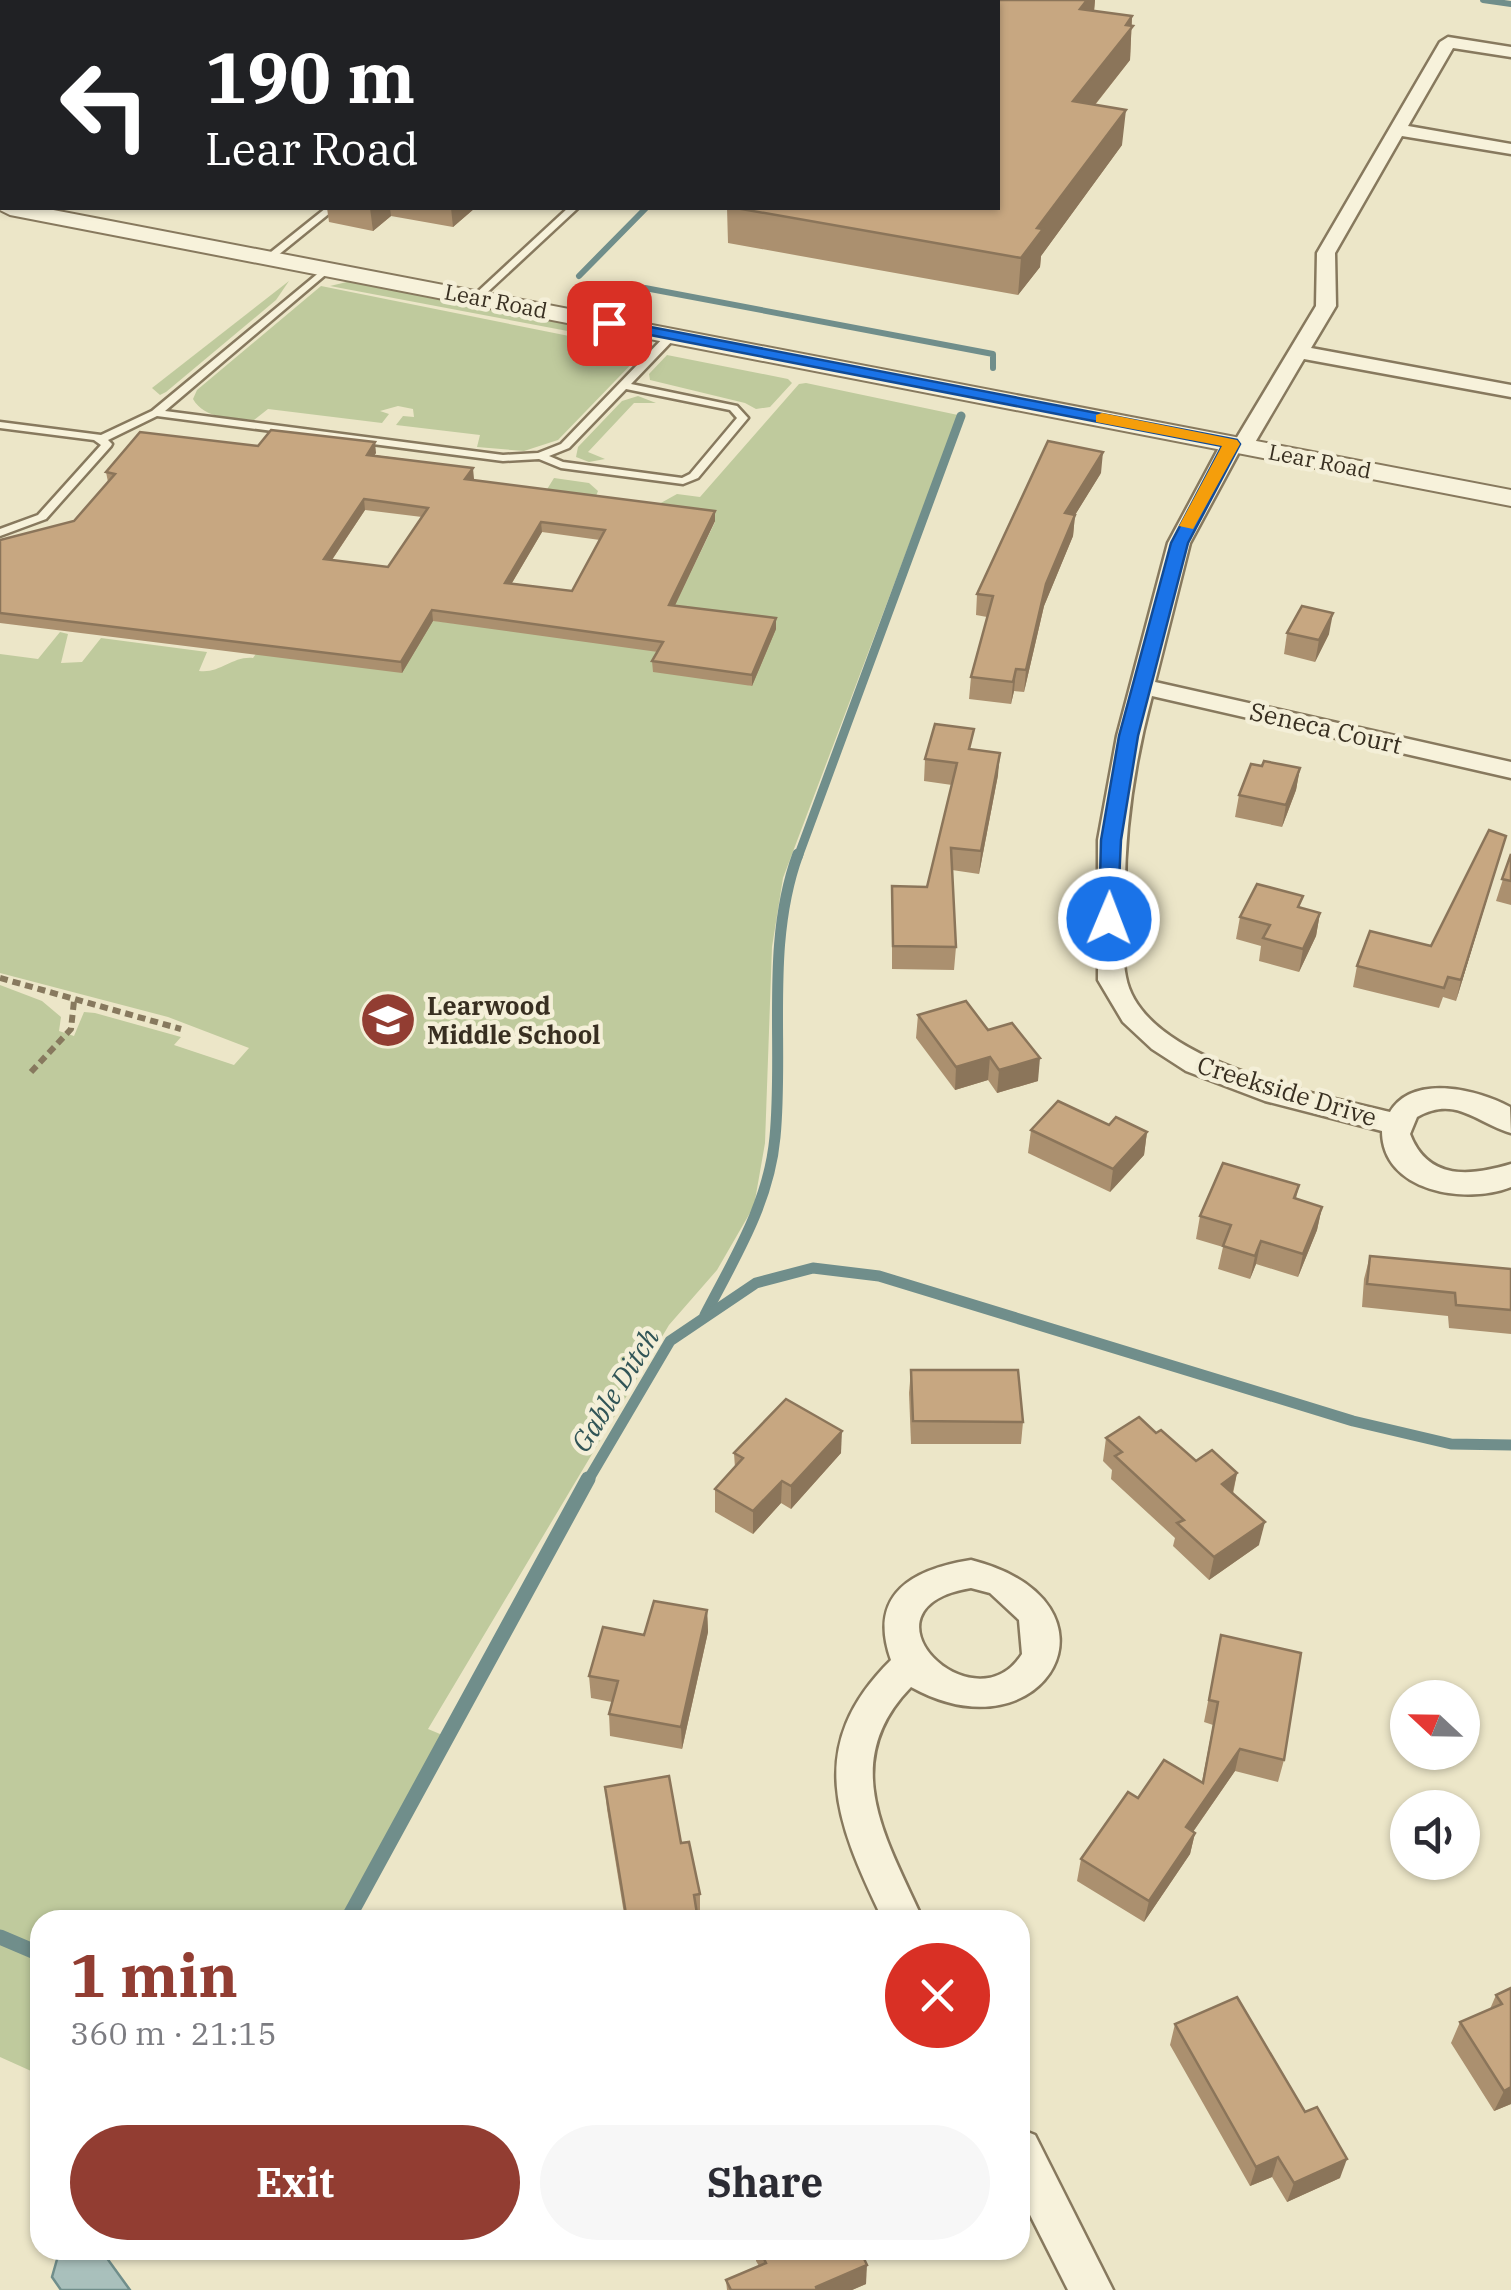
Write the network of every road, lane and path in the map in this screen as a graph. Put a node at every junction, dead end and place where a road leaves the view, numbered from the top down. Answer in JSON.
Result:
{"nodes":[{"id":1,"x":1511,"y":52,"type":"edge"},
{"id":2,"x":1398,"y":130,"type":"junction"},
{"id":3,"x":1511,"y":149,"type":"edge"},
{"id":4,"x":20,"y":210,"type":"edge"},
{"id":5,"x":329,"y":210,"type":"edge"},
{"id":6,"x":571,"y":210,"type":"edge"},
{"id":7,"x":269,"y":258,"type":"junction"},
{"id":8,"x":327,"y":268,"type":"junction"},
{"id":9,"x":476,"y":298,"type":"junction"},
{"id":10,"x":672,"y":335,"type":"junction"},
{"id":11,"x":1298,"y":352,"type":"junction"},
{"id":12,"x":624,"y":385,"type":"junction"},
{"id":13,"x":1511,"y":391,"type":"edge"},
{"id":14,"x":156,"y":413,"type":"junction"},
{"id":15,"x":0,"y":425,"type":"edge"},
{"id":16,"x":104,"y":438,"type":"junction"},
{"id":17,"x":1237,"y":445,"type":"junction"},
{"id":18,"x":540,"y":456,"type":"junction"},
{"id":19,"x":1511,"y":498,"type":"edge"},
{"id":20,"x":0,"y":533,"type":"edge"},
{"id":21,"x":1142,"y":686,"type":"junction"},
{"id":22,"x":1511,"y":770,"type":"edge"},
{"id":23,"x":0,"y":978,"type":"edge"},
{"id":24,"x":74,"y":1002,"type":"junction"},
{"id":25,"x":181,"y":1029,"type":"dead end"},
{"id":26,"x":32,"y":1072,"type":"dead end"},
{"id":27,"x":1511,"y":1123,"type":"edge"},
{"id":28,"x":1396,"y":1124,"type":"junction"},
{"id":29,"x":1511,"y":1174,"type":"edge"},
{"id":30,"x":911,"y":1664,"type":"dead end"},
{"id":31,"x":898,"y":1910,"type":"edge"},
{"id":32,"x":1030,"y":2170,"type":"edge"},
{"id":33,"x":1091,"y":2290,"type":"edge"}],
"edges":[{"from":1,"to":2,"type":"street","name":"Creekside Drive"},
{"from":2,"to":3,"type":"street"},
{"from":2,"to":11,"type":"street","name":"Creekside Drive"},
{"from":4,"to":7,"type":"street","name":"Lear Road"},
{"from":5,"to":7,"type":"lane"},
{"from":6,"to":9,"type":"lane"},
{"from":7,"to":8,"type":"street","name":"Lear Road"},
{"from":8,"to":9,"type":"street","name":"Lear Road"},
{"from":8,"to":14,"type":"lane"},
{"from":9,"to":10,"type":"street","name":"Lear Road"},
{"from":10,"to":12,"type":"lane"},
{"from":10,"to":17,"type":"street","name":"Lear Road"},
{"from":11,"to":13,"type":"street"},
{"from":11,"to":17,"type":"street","name":"Creekside Drive"},
{"from":12,"to":18,"type":"lane"},
{"from":12,"to":18,"type":"lane"},
{"from":14,"to":16,"type":"lane"},
{"from":14,"to":18,"type":"lane"},
{"from":15,"to":16,"type":"lane"},
{"from":16,"to":20,"type":"lane"},
{"from":17,"to":19,"type":"street","name":"Lear Road"},
{"from":17,"to":21,"type":"street","name":"Creekside Drive"},
{"from":21,"to":22,"type":"street","name":"Seneca Court"},
{"from":21,"to":28,"type":"street","name":"Creekside Drive"},
{"from":23,"to":24,"type":"path"},
{"from":24,"to":25,"type":"path"},
{"from":24,"to":26,"type":"path"},
{"from":27,"to":28,"type":"street","name":"Creekside Drive"},
{"from":28,"to":29,"type":"street","name":"Creekside Drive"},
{"from":30,"to":31,"type":"street"},
{"from":32,"to":33,"type":"street"}]}
